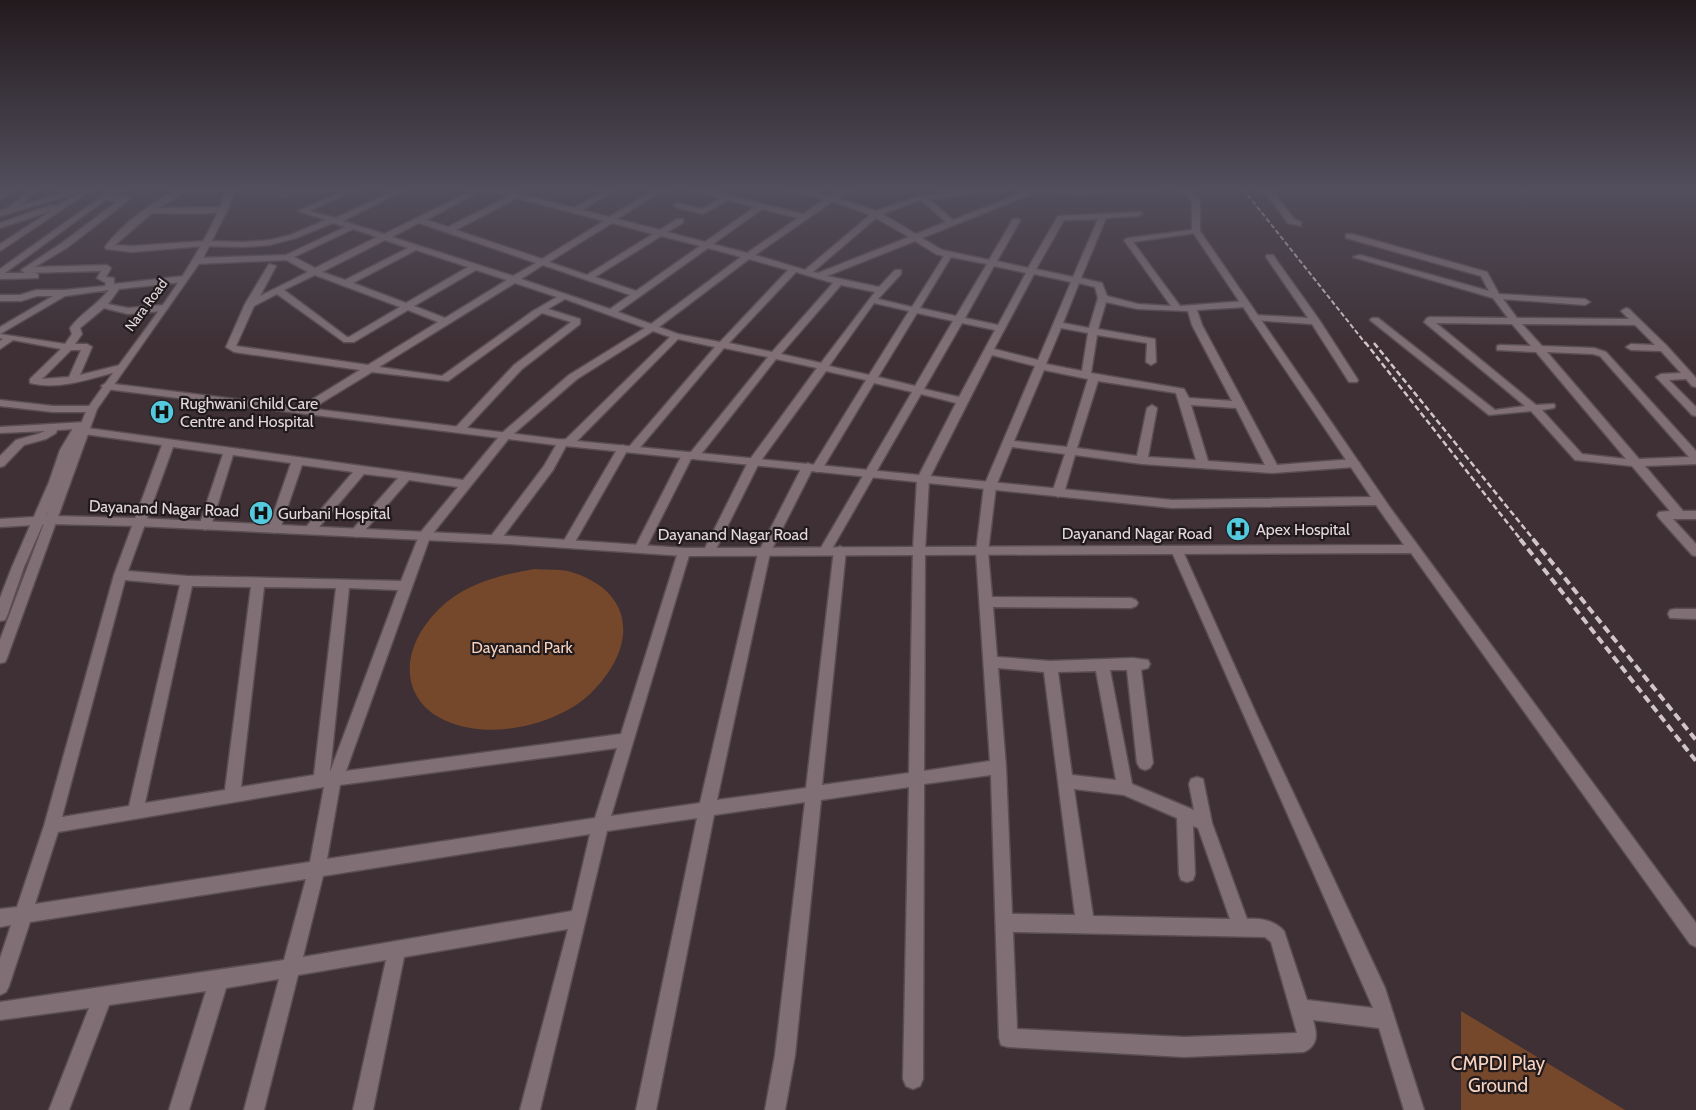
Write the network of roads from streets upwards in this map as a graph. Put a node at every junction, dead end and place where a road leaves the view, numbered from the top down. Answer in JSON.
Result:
{"nodes":[{"id":1,"x":0,"y":241,"type":"edge"},
{"id":2,"x":45,"y":241,"type":"edge"},
{"id":3,"x":72,"y":241,"type":"edge"},
{"id":4,"x":113,"y":241,"type":"edge"},
{"id":5,"x":165,"y":241,"type":"edge"},
{"id":6,"x":208,"y":241,"type":"edge"},
{"id":7,"x":280,"y":241,"type":"edge"},
{"id":8,"x":321,"y":241,"type":"edge"},
{"id":9,"x":378,"y":241,"type":"edge"},
{"id":10,"x":397,"y":241,"type":"edge"},
{"id":11,"x":480,"y":241,"type":"edge"},
{"id":12,"x":575,"y":241,"type":"edge"},
{"id":13,"x":648,"y":241,"type":"edge"},
{"id":14,"x":689,"y":241,"type":"edge"},
{"id":15,"x":711,"y":241,"type":"edge"},
{"id":16,"x":770,"y":241,"type":"edge"},
{"id":17,"x":844,"y":241,"type":"edge"},
{"id":18,"x":905,"y":241,"type":"edge"},
{"id":19,"x":920,"y":241,"type":"edge"},
{"id":20,"x":1004,"y":241,"type":"edge"},
{"id":21,"x":1048,"y":241,"type":"edge"},
{"id":22,"x":1093,"y":241,"type":"edge"},
{"id":23,"x":1129,"y":241,"type":"edge"},
{"id":24,"x":1203,"y":241,"type":"edge"},
{"id":25,"x":1366,"y":241,"type":"edge"},
{"id":26,"x":10,"y":242,"type":"joint"},
{"id":27,"x":206,"y":245,"type":"junction"},
{"id":28,"x":705,"y":245,"type":"junction"},
{"id":29,"x":160,"y":247,"type":"junction"},
{"id":30,"x":416,"y":247,"type":"junction"},
{"id":31,"x":0,"y":248,"type":"edge"},
{"id":32,"x":949,"y":254,"type":"junction"},
{"id":33,"x":748,"y":256,"type":"junction"},
{"id":34,"x":285,"y":257,"type":"junction"},
{"id":35,"x":1270,"y":257,"type":"dead end"},
{"id":36,"x":1357,"y":257,"type":"dead end"},
{"id":37,"x":196,"y":261,"type":"junction"},
{"id":38,"x":540,"y":262,"type":"junction"},
{"id":39,"x":991,"y":263,"type":"junction"},
{"id":40,"x":272,"y":266,"type":"dead end"},
{"id":41,"x":474,"y":267,"type":"junction"},
{"id":42,"x":794,"y":269,"type":"junction"},
{"id":43,"x":25,"y":270,"type":"junction"},
{"id":44,"x":51,"y":270,"type":"junction"},
{"id":45,"x":1031,"y":271,"type":"junction"},
{"id":46,"x":315,"y":272,"type":"junction"},
{"id":47,"x":898,"y":272,"type":"dead end"},
{"id":48,"x":1,"y":273,"type":"edge"},
{"id":49,"x":806,"y":273,"type":"junction"},
{"id":50,"x":818,"y":276,"type":"junction"},
{"id":51,"x":588,"y":278,"type":"junction"},
{"id":52,"x":184,"y":279,"type":"junction"},
{"id":53,"x":511,"y":280,"type":"junction"},
{"id":54,"x":1076,"y":280,"type":"junction"},
{"id":55,"x":839,"y":282,"type":"junction"},
{"id":56,"x":345,"y":284,"type":"junction"},
{"id":57,"x":112,"y":287,"type":"junction"},
{"id":58,"x":278,"y":290,"type":"junction"},
{"id":59,"x":880,"y":290,"type":"junction"},
{"id":60,"x":64,"y":293,"type":"junction"},
{"id":61,"x":636,"y":294,"type":"junction"},
{"id":62,"x":564,"y":296,"type":"junction"},
{"id":63,"x":1496,"y":296,"type":"junction"},
{"id":64,"x":0,"y":298,"type":"edge"},
{"id":65,"x":1103,"y":298,"type":"junction"},
{"id":66,"x":872,"y":300,"type":"junction"},
{"id":67,"x":1585,"y":302,"type":"dead end"},
{"id":68,"x":250,"y":304,"type":"junction"},
{"id":69,"x":1246,"y":304,"type":"junction"},
{"id":70,"x":102,"y":305,"type":"junction"},
{"id":71,"x":405,"y":306,"type":"junction"},
{"id":72,"x":163,"y":308,"type":"junction"},
{"id":73,"x":1192,"y":308,"type":"junction"},
{"id":74,"x":1178,"y":309,"type":"junction"},
{"id":75,"x":541,"y":310,"type":"junction"},
{"id":76,"x":914,"y":310,"type":"junction"},
{"id":77,"x":1626,"y":311,"type":"dead end"},
{"id":78,"x":610,"y":313,"type":"junction"},
{"id":79,"x":1255,"y":318,"type":"junction"},
{"id":80,"x":958,"y":319,"type":"junction"},
{"id":81,"x":1375,"y":320,"type":"dead end"},
{"id":82,"x":1514,"y":320,"type":"junction"},
{"id":83,"x":444,"y":321,"type":"junction"},
{"id":84,"x":1315,"y":321,"type":"junction"},
{"id":85,"x":1638,"y":322,"type":"junction"},
{"id":86,"x":1057,"y":325,"type":"junction"},
{"id":87,"x":652,"y":328,"type":"junction"},
{"id":88,"x":1001,"y":328,"type":"junction"},
{"id":89,"x":0,"y":331,"type":"edge"},
{"id":90,"x":1093,"y":331,"type":"junction"},
{"id":91,"x":0,"y":335,"type":"edge"},
{"id":92,"x":676,"y":336,"type":"junction"},
{"id":93,"x":11,"y":337,"type":"junction"},
{"id":94,"x":0,"y":346,"type":"edge"},
{"id":95,"x":721,"y":346,"type":"junction"},
{"id":96,"x":68,"y":347,"type":"junction"},
{"id":97,"x":1631,"y":347,"type":"dead end"},
{"id":98,"x":1500,"y":348,"type":"dead end"},
{"id":99,"x":1664,"y":348,"type":"junction"},
{"id":100,"x":1540,"y":349,"type":"junction"},
{"id":101,"x":989,"y":351,"type":"junction"},
{"id":102,"x":774,"y":355,"type":"junction"},
{"id":103,"x":1151,"y":362,"type":"dead end"},
{"id":104,"x":1040,"y":365,"type":"junction"},
{"id":105,"x":824,"y":367,"type":"junction"},
{"id":106,"x":120,"y":368,"type":"junction"},
{"id":107,"x":369,"y":368,"type":"junction"},
{"id":108,"x":1090,"y":376,"type":"junction"},
{"id":109,"x":74,"y":378,"type":"junction"},
{"id":110,"x":871,"y":379,"type":"junction"},
{"id":111,"x":1353,"y":380,"type":"dead end"},
{"id":112,"x":1692,"y":380,"type":"edge"},
{"id":113,"x":106,"y":386,"type":"junction"},
{"id":114,"x":918,"y":390,"type":"junction"},
{"id":115,"x":962,"y":401,"type":"junction"},
{"id":116,"x":1185,"y":401,"type":"junction"},
{"id":117,"x":0,"y":404,"type":"edge"},
{"id":118,"x":1238,"y":404,"type":"junction"},
{"id":119,"x":1550,"y":406,"type":"dead end"},
{"id":120,"x":1152,"y":408,"type":"dead end"},
{"id":121,"x":304,"y":409,"type":"junction"},
{"id":122,"x":1535,"y":409,"type":"junction"},
{"id":123,"x":1696,"y":413,"type":"edge"},
{"id":124,"x":85,"y":422,"type":"junction"},
{"id":125,"x":58,"y":427,"type":"junction"},
{"id":126,"x":460,"y":429,"type":"junction"},
{"id":127,"x":1,"y":431,"type":"edge"},
{"id":128,"x":506,"y":435,"type":"junction"},
{"id":129,"x":169,"y":442,"type":"junction"},
{"id":130,"x":566,"y":443,"type":"junction"},
{"id":131,"x":1007,"y":443,"type":"junction"},
{"id":132,"x":628,"y":449,"type":"junction"},
{"id":133,"x":229,"y":451,"type":"junction"},
{"id":134,"x":1070,"y":453,"type":"junction"},
{"id":135,"x":691,"y":455,"type":"junction"},
{"id":136,"x":1696,"y":459,"type":"edge"},
{"id":137,"x":298,"y":460,"type":"junction"},
{"id":138,"x":1142,"y":460,"type":"junction"},
{"id":139,"x":0,"y":462,"type":"edge"},
{"id":140,"x":754,"y":462,"type":"junction"},
{"id":141,"x":1354,"y":463,"type":"junction"},
{"id":142,"x":1634,"y":463,"type":"junction"},
{"id":143,"x":1203,"y":464,"type":"junction"},
{"id":144,"x":813,"y":468,"type":"junction"},
{"id":145,"x":362,"y":469,"type":"junction"},
{"id":146,"x":1273,"y":469,"type":"junction"},
{"id":147,"x":871,"y":473,"type":"junction"},
{"id":148,"x":408,"y":475,"type":"junction"},
{"id":149,"x":923,"y":479,"type":"junction"},
{"id":150,"x":466,"y":484,"type":"junction"},
{"id":151,"x":990,"y":486,"type":"junction"},
{"id":152,"x":1058,"y":493,"type":"junction"},
{"id":153,"x":1380,"y":500,"type":"junction"},
{"id":154,"x":1680,"y":515,"type":"junction"},
{"id":155,"x":1696,"y":515,"type":"edge"},
{"id":156,"x":51,"y":520,"type":"junction"},
{"id":157,"x":37,"y":521,"type":"junction"},
{"id":158,"x":138,"y":522,"type":"junction"},
{"id":159,"x":0,"y":524,"type":"edge"},
{"id":160,"x":205,"y":526,"type":"junction"},
{"id":161,"x":274,"y":529,"type":"junction"},
{"id":162,"x":310,"y":530,"type":"junction"},
{"id":163,"x":356,"y":533,"type":"junction"},
{"id":164,"x":424,"y":536,"type":"junction"},
{"id":165,"x":495,"y":539,"type":"junction"},
{"id":166,"x":568,"y":544,"type":"junction"},
{"id":167,"x":640,"y":549,"type":"junction"},
{"id":168,"x":1415,"y":549,"type":"junction"},
{"id":169,"x":919,"y":550,"type":"junction"},
{"id":170,"x":983,"y":550,"type":"junction"},
{"id":171,"x":1177,"y":550,"type":"junction"},
{"id":172,"x":833,"y":551,"type":"junction"},
{"id":173,"x":684,"y":552,"type":"junction"},
{"id":174,"x":708,"y":552,"type":"junction"},
{"id":175,"x":1696,"y":552,"type":"edge"},
{"id":176,"x":764,"y":553,"type":"junction"},
{"id":177,"x":120,"y":575,"type":"junction"},
{"id":178,"x":187,"y":581,"type":"junction"},
{"id":179,"x":343,"y":583,"type":"junction"},
{"id":180,"x":258,"y":584,"type":"junction"},
{"id":181,"x":406,"y":586,"type":"junction"},
{"id":182,"x":986,"y":602,"type":"junction"},
{"id":183,"x":1131,"y":603,"type":"dead end"},
{"id":184,"x":1675,"y":614,"type":"dead end"},
{"id":185,"x":1696,"y":614,"type":"edge"},
{"id":186,"x":0,"y":616,"type":"edge"},
{"id":187,"x":1,"y":652,"type":"edge"},
{"id":188,"x":990,"y":662,"type":"junction"},
{"id":189,"x":1102,"y":665,"type":"junction"},
{"id":190,"x":1050,"y":667,"type":"junction"},
{"id":191,"x":627,"y":740,"type":"junction"},
{"id":192,"x":1145,"y":763,"type":"dead end"},
{"id":193,"x":998,"y":767,"type":"junction"},
{"id":194,"x":916,"y":779,"type":"junction"},
{"id":195,"x":328,"y":780,"type":"junction"},
{"id":196,"x":1065,"y":781,"type":"junction"},
{"id":197,"x":1197,"y":784,"type":"dead end"},
{"id":198,"x":1125,"y":788,"type":"junction"},
{"id":199,"x":232,"y":794,"type":"junction"},
{"id":200,"x":812,"y":794,"type":"junction"},
{"id":201,"x":706,"y":809,"type":"junction"},
{"id":202,"x":135,"y":813,"type":"junction"},
{"id":203,"x":1185,"y":814,"type":"junction"},
{"id":204,"x":1204,"y":824,"type":"junction"},
{"id":205,"x":52,"y":826,"type":"junction"},
{"id":206,"x":600,"y":826,"type":"junction"},
{"id":207,"x":317,"y":868,"type":"junction"},
{"id":208,"x":1187,"y":874,"type":"dead end"},
{"id":209,"x":24,"y":915,"type":"junction"},
{"id":210,"x":0,"y":918,"type":"edge"},
{"id":211,"x":579,"y":918,"type":"junction"},
{"id":212,"x":1004,"y":923,"type":"junction"},
{"id":213,"x":1085,"y":924,"type":"junction"},
{"id":214,"x":1242,"y":928,"type":"junction"},
{"id":215,"x":1696,"y":938,"type":"edge"},
{"id":216,"x":397,"y":949,"type":"junction"},
{"id":217,"x":292,"y":967,"type":"junction"},
{"id":218,"x":219,"y":980,"type":"junction"},
{"id":219,"x":0,"y":986,"type":"edge"},
{"id":220,"x":103,"y":996,"type":"junction"},
{"id":221,"x":0,"y":1011,"type":"edge"},
{"id":222,"x":1313,"y":1011,"type":"junction"},
{"id":223,"x":1386,"y":1020,"type":"junction"},
{"id":224,"x":912,"y":1079,"type":"dead end"},
{"id":225,"x":59,"y":1110,"type":"edge"},
{"id":226,"x":179,"y":1110,"type":"edge"},
{"id":227,"x":254,"y":1110,"type":"edge"},
{"id":228,"x":363,"y":1110,"type":"edge"},
{"id":229,"x":530,"y":1110,"type":"edge"},
{"id":230,"x":646,"y":1110,"type":"edge"},
{"id":231,"x":775,"y":1110,"type":"edge"},
{"id":232,"x":1414,"y":1110,"type":"edge"}],
"edges":[{"from":1,"to":26,"type":"street"},
{"from":2,"to":48,"type":"street"},
{"from":3,"to":43,"type":"street"},
{"from":4,"to":29,"type":"street"},
{"from":5,"to":29,"type":"street"},
{"from":6,"to":27,"type":"street","name":"Nara Road"},
{"from":7,"to":27,"type":"street"},
{"from":8,"to":34,"type":"street"},
{"from":9,"to":46,"type":"street"},
{"from":10,"to":30,"type":"street"},
{"from":11,"to":38,"type":"street"},
{"from":12,"to":38,"type":"street"},
{"from":13,"to":51,"type":"street"},
{"from":14,"to":28,"type":"street"},
{"from":15,"to":28,"type":"street"},
{"from":16,"to":33,"type":"street"},
{"from":17,"to":49,"type":"street"},
{"from":18,"to":50,"type":"street"},
{"from":19,"to":32,"type":"street"},
{"from":20,"to":39,"type":"street"},
{"from":21,"to":45,"type":"street"},
{"from":22,"to":54,"type":"street"},
{"from":23,"to":74,"type":"street"},
{"from":24,"to":69,"type":"street"},
{"from":25,"to":63,"type":"street"},
{"from":26,"to":31,"type":"street"},
{"from":27,"to":29,"type":"street"},
{"from":27,"to":34,"type":"street"},
{"from":27,"to":37,"type":"street","name":"Nara Road"},
{"from":28,"to":33,"type":"street"},
{"from":28,"to":61,"type":"street"},
{"from":30,"to":41,"type":"street"},
{"from":30,"to":56,"type":"street"},
{"from":32,"to":39,"type":"street"},
{"from":32,"to":76,"type":"street"},
{"from":33,"to":42,"type":"street"},
{"from":33,"to":87,"type":"street"},
{"from":34,"to":37,"type":"street"},
{"from":34,"to":46,"type":"street"},
{"from":35,"to":84,"type":"street"},
{"from":36,"to":63,"type":"street"},
{"from":37,"to":52,"type":"street","name":"Nara Road"},
{"from":38,"to":51,"type":"street"},
{"from":38,"to":53,"type":"street"},
{"from":39,"to":45,"type":"street"},
{"from":39,"to":80,"type":"street"},
{"from":40,"to":68,"type":"street"},
{"from":41,"to":53,"type":"street"},
{"from":41,"to":71,"type":"street"},
{"from":42,"to":49,"type":"street"},
{"from":42,"to":95,"type":"street"},
{"from":43,"to":44,"type":"street"},
{"from":43,"to":48,"type":"street"},
{"from":44,"to":48,"type":"street"},
{"from":44,"to":57,"type":"street"},
{"from":45,"to":54,"type":"street"},
{"from":45,"to":88,"type":"street"},
{"from":46,"to":56,"type":"street"},
{"from":46,"to":58,"type":"street"},
{"from":47,"to":59,"type":"street"},
{"from":49,"to":50,"type":"street"},
{"from":50,"to":55,"type":"street"},
{"from":51,"to":61,"type":"street"},
{"from":52,"to":57,"type":"street"},
{"from":52,"to":72,"type":"street","name":"Nara Road"},
{"from":53,"to":62,"type":"street"},
{"from":53,"to":83,"type":"street"},
{"from":54,"to":65,"type":"street"},
{"from":54,"to":86,"type":"street"},
{"from":55,"to":59,"type":"street"},
{"from":55,"to":102,"type":"street"},
{"from":56,"to":71,"type":"street"},
{"from":57,"to":60,"type":"street"},
{"from":57,"to":70,"type":"street"},
{"from":58,"to":68,"type":"street"},
{"from":58,"to":71,"type":"street"},
{"from":59,"to":66,"type":"street"},
{"from":60,"to":64,"type":"street"},
{"from":60,"to":89,"type":"street"},
{"from":61,"to":78,"type":"street"},
{"from":62,"to":75,"type":"street"},
{"from":62,"to":78,"type":"street"},
{"from":63,"to":67,"type":"street"},
{"from":63,"to":82,"type":"street"},
{"from":65,"to":74,"type":"street"},
{"from":65,"to":90,"type":"street"},
{"from":66,"to":76,"type":"street"},
{"from":66,"to":105,"type":"street"},
{"from":68,"to":107,"type":"street"},
{"from":69,"to":73,"type":"street"},
{"from":69,"to":79,"type":"street"},
{"from":70,"to":72,"type":"street"},
{"from":70,"to":96,"type":"street"},
{"from":71,"to":83,"type":"street"},
{"from":72,"to":106,"type":"street","name":"Nara Road"},
{"from":73,"to":74,"type":"street"},
{"from":73,"to":118,"type":"street"},
{"from":75,"to":107,"type":"street"},
{"from":75,"to":126,"type":"street"},
{"from":76,"to":80,"type":"street"},
{"from":76,"to":110,"type":"street"},
{"from":77,"to":85,"type":"street"},
{"from":78,"to":87,"type":"street"},
{"from":79,"to":84,"type":"street"},
{"from":79,"to":141,"type":"street"},
{"from":80,"to":88,"type":"street"},
{"from":80,"to":114,"type":"street"},
{"from":81,"to":122,"type":"street"},
{"from":82,"to":85,"type":"street"},
{"from":82,"to":100,"type":"street"},
{"from":82,"to":122,"type":"street"},
{"from":83,"to":107,"type":"street"},
{"from":84,"to":111,"type":"street"},
{"from":85,"to":99,"type":"street"},
{"from":86,"to":90,"type":"street"},
{"from":86,"to":104,"type":"street"},
{"from":87,"to":92,"type":"street"},
{"from":87,"to":128,"type":"street"},
{"from":88,"to":101,"type":"street"},
{"from":90,"to":103,"type":"street"},
{"from":90,"to":108,"type":"street"},
{"from":91,"to":93,"type":"street"},
{"from":92,"to":95,"type":"street"},
{"from":92,"to":130,"type":"street"},
{"from":93,"to":94,"type":"street"},
{"from":93,"to":96,"type":"street"},
{"from":95,"to":102,"type":"street"},
{"from":95,"to":132,"type":"street"},
{"from":96,"to":109,"type":"street"},
{"from":96,"to":109,"type":"street"},
{"from":97,"to":99,"type":"street"},
{"from":98,"to":100,"type":"street"},
{"from":99,"to":112,"type":"street"},
{"from":100,"to":136,"type":"street"},
{"from":100,"to":142,"type":"street"},
{"from":101,"to":104,"type":"street"},
{"from":101,"to":115,"type":"street"},
{"from":102,"to":105,"type":"street"},
{"from":102,"to":135,"type":"street"},
{"from":104,"to":108,"type":"street"},
{"from":104,"to":131,"type":"street"},
{"from":105,"to":110,"type":"street"},
{"from":105,"to":140,"type":"street"},
{"from":106,"to":109,"type":"street"},
{"from":106,"to":113,"type":"street","name":"Nara Road"},
{"from":107,"to":121,"type":"street"},
{"from":108,"to":116,"type":"street"},
{"from":108,"to":134,"type":"street"},
{"from":110,"to":114,"type":"street"},
{"from":110,"to":144,"type":"street"},
{"from":112,"to":123,"type":"street"},
{"from":113,"to":121,"type":"street"},
{"from":113,"to":124,"type":"street","name":"Nara Road"},
{"from":114,"to":115,"type":"street"},
{"from":114,"to":147,"type":"street"},
{"from":115,"to":149,"type":"street"},
{"from":116,"to":118,"type":"street"},
{"from":116,"to":143,"type":"street"},
{"from":117,"to":124,"type":"street"},
{"from":118,"to":146,"type":"street"},
{"from":119,"to":122,"type":"street"},
{"from":120,"to":138,"type":"street"},
{"from":121,"to":126,"type":"street"},
{"from":122,"to":142,"type":"street"},
{"from":124,"to":125,"type":"street"},
{"from":124,"to":129,"type":"street"},
{"from":124,"to":156,"type":"street","name":"Nara Road"},
{"from":124,"to":157,"type":"street"},
{"from":125,"to":127,"type":"street"},
{"from":125,"to":139,"type":"street"},
{"from":126,"to":128,"type":"street"},
{"from":128,"to":130,"type":"street"},
{"from":128,"to":150,"type":"street"},
{"from":129,"to":133,"type":"street"},
{"from":129,"to":158,"type":"street"},
{"from":130,"to":132,"type":"street"},
{"from":130,"to":165,"type":"street"},
{"from":131,"to":134,"type":"street"},
{"from":131,"to":151,"type":"street"},
{"from":132,"to":135,"type":"street"},
{"from":132,"to":166,"type":"street"},
{"from":133,"to":137,"type":"street"},
{"from":133,"to":160,"type":"street"},
{"from":134,"to":138,"type":"street"},
{"from":134,"to":152,"type":"street"},
{"from":135,"to":140,"type":"street"},
{"from":135,"to":167,"type":"street"},
{"from":136,"to":142,"type":"street"},
{"from":137,"to":145,"type":"street"},
{"from":137,"to":161,"type":"street"},
{"from":138,"to":143,"type":"street"},
{"from":140,"to":144,"type":"street"},
{"from":140,"to":174,"type":"street"},
{"from":141,"to":146,"type":"street"},
{"from":141,"to":153,"type":"street"},
{"from":142,"to":154,"type":"street"},
{"from":143,"to":146,"type":"street"},
{"from":144,"to":147,"type":"street"},
{"from":144,"to":176,"type":"street"},
{"from":145,"to":148,"type":"street"},
{"from":145,"to":162,"type":"street"},
{"from":147,"to":149,"type":"street"},
{"from":147,"to":172,"type":"street"},
{"from":148,"to":150,"type":"street"},
{"from":148,"to":163,"type":"street"},
{"from":149,"to":151,"type":"street"},
{"from":149,"to":169,"type":"street"},
{"from":150,"to":164,"type":"street"},
{"from":151,"to":152,"type":"street"},
{"from":151,"to":170,"type":"street"},
{"from":152,"to":153,"type":"street"},
{"from":153,"to":168,"type":"street"},
{"from":154,"to":155,"type":"street"},
{"from":154,"to":175,"type":"street"},
{"from":156,"to":157,"type":"street","name":"Dayanand Nagar Road"},
{"from":156,"to":158,"type":"street","name":"Dayanand Nagar Road"},
{"from":156,"to":187,"type":"street","name":"Nara Road"},
{"from":157,"to":159,"type":"street","name":"Dayanand Nagar Road"},
{"from":157,"to":186,"type":"street"},
{"from":158,"to":160,"type":"street","name":"Dayanand Nagar Road"},
{"from":158,"to":177,"type":"street"},
{"from":160,"to":161,"type":"street","name":"Dayanand Nagar Road"},
{"from":161,"to":162,"type":"street","name":"Dayanand Nagar Road"},
{"from":162,"to":163,"type":"street","name":"Dayanand Nagar Road"},
{"from":163,"to":164,"type":"street","name":"Dayanand Nagar Road"},
{"from":164,"to":165,"type":"street","name":"Dayanand Nagar Road"},
{"from":164,"to":181,"type":"street"},
{"from":165,"to":166,"type":"street","name":"Dayanand Nagar Road"},
{"from":166,"to":167,"type":"street","name":"Dayanand Nagar Road"},
{"from":167,"to":173,"type":"street","name":"Dayanand Nagar Road"},
{"from":168,"to":171,"type":"street","name":"Dayanand Nagar Road"},
{"from":168,"to":215,"type":"street"},
{"from":169,"to":170,"type":"street","name":"Dayanand Nagar Road"},
{"from":169,"to":172,"type":"street","name":"Dayanand Nagar Road"},
{"from":169,"to":194,"type":"street"},
{"from":170,"to":171,"type":"street","name":"Dayanand Nagar Road"},
{"from":170,"to":182,"type":"street"},
{"from":171,"to":223,"type":"street"},
{"from":172,"to":176,"type":"street","name":"Dayanand Nagar Road"},
{"from":172,"to":200,"type":"street"},
{"from":173,"to":174,"type":"street","name":"Dayanand Nagar Road"},
{"from":173,"to":191,"type":"street"},
{"from":174,"to":176,"type":"street","name":"Dayanand Nagar Road"},
{"from":176,"to":201,"type":"street"},
{"from":177,"to":178,"type":"street"},
{"from":177,"to":205,"type":"street"},
{"from":178,"to":180,"type":"street"},
{"from":178,"to":202,"type":"street"},
{"from":179,"to":180,"type":"street"},
{"from":179,"to":181,"type":"street"},
{"from":179,"to":195,"type":"street"},
{"from":180,"to":199,"type":"street"},
{"from":181,"to":195,"type":"street"},
{"from":182,"to":183,"type":"street"},
{"from":182,"to":188,"type":"street"},
{"from":184,"to":185,"type":"street"},
{"from":188,"to":190,"type":"street"},
{"from":188,"to":193,"type":"street"},
{"from":189,"to":190,"type":"street"},
{"from":189,"to":192,"type":"street"},
{"from":189,"to":198,"type":"street"},
{"from":190,"to":196,"type":"street"},
{"from":191,"to":195,"type":"street"},
{"from":191,"to":206,"type":"street"},
{"from":193,"to":194,"type":"street"},
{"from":193,"to":212,"type":"street"},
{"from":194,"to":200,"type":"street"},
{"from":194,"to":224,"type":"street"},
{"from":195,"to":199,"type":"street"},
{"from":195,"to":207,"type":"street"},
{"from":196,"to":198,"type":"street"},
{"from":196,"to":213,"type":"street"},
{"from":197,"to":204,"type":"street"},
{"from":198,"to":203,"type":"street"},
{"from":199,"to":202,"type":"street"},
{"from":200,"to":201,"type":"street"},
{"from":200,"to":231,"type":"street"},
{"from":201,"to":206,"type":"street"},
{"from":201,"to":230,"type":"street"},
{"from":202,"to":205,"type":"street"},
{"from":203,"to":204,"type":"street"},
{"from":203,"to":208,"type":"street"},
{"from":204,"to":214,"type":"street"},
{"from":205,"to":209,"type":"street"},
{"from":206,"to":207,"type":"street"},
{"from":206,"to":211,"type":"street"},
{"from":207,"to":209,"type":"street"},
{"from":207,"to":217,"type":"street"},
{"from":209,"to":210,"type":"street"},
{"from":209,"to":219,"type":"street"},
{"from":211,"to":216,"type":"street"},
{"from":211,"to":229,"type":"street"},
{"from":212,"to":213,"type":"street"},
{"from":212,"to":222,"type":"street"},
{"from":213,"to":214,"type":"street"},
{"from":214,"to":222,"type":"street"},
{"from":216,"to":217,"type":"street"},
{"from":216,"to":228,"type":"street"},
{"from":217,"to":218,"type":"street"},
{"from":217,"to":227,"type":"street"},
{"from":218,"to":220,"type":"street"},
{"from":218,"to":226,"type":"street"},
{"from":220,"to":221,"type":"street"},
{"from":220,"to":225,"type":"street"},
{"from":222,"to":223,"type":"street"},
{"from":223,"to":232,"type":"street"}]}
